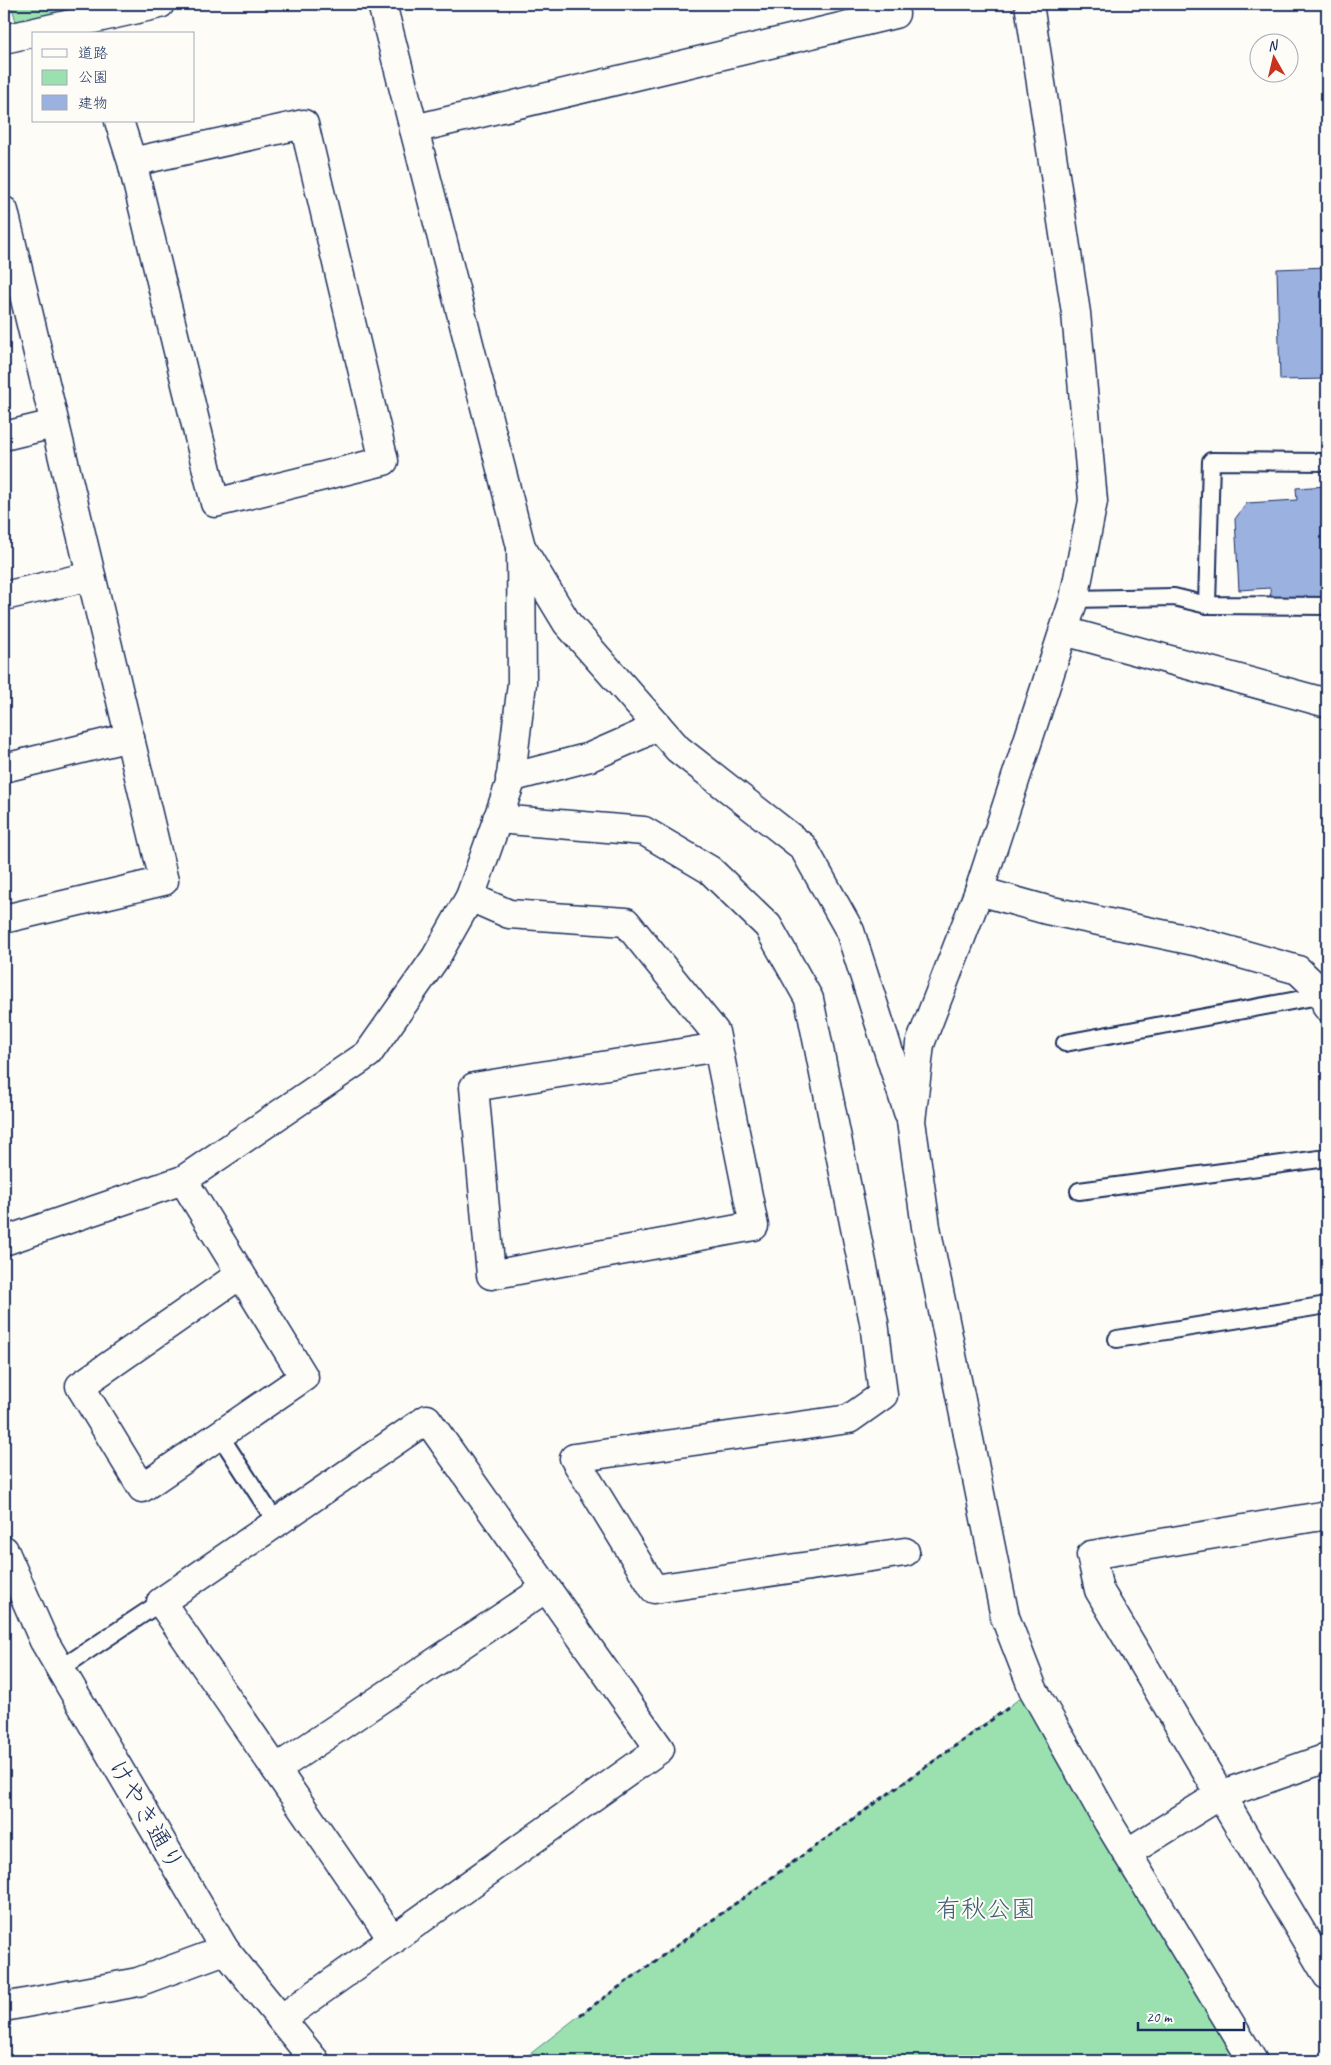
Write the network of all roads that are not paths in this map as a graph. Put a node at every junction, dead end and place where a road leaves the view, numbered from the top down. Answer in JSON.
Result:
{"nodes":[{"id":1,"x":160,"y":4,"type":"edge"},
{"id":2,"x":382,"y":4,"type":"edge"},
{"id":3,"x":893,"y":4,"type":"edge"},
{"id":4,"x":1029,"y":4,"type":"edge"},
{"id":5,"x":89,"y":27,"type":"edge"},
{"id":6,"x":54,"y":32,"type":"edge"},
{"id":7,"x":32,"y":35,"type":"edge"},
{"id":8,"x":4,"y":39,"type":"edge"},
{"id":9,"x":119,"y":122,"type":"edge"},
{"id":10,"x":414,"y":130,"type":"junction"},
{"id":11,"x":132,"y":162,"type":"junction"},
{"id":12,"x":4,"y":211,"type":"edge"},
{"id":13,"x":11,"y":277,"type":"edge"},
{"id":14,"x":54,"y":424,"type":"junction"},
{"id":15,"x":4,"y":436,"type":"edge"},
{"id":16,"x":1327,"y":462,"type":"edge"},
{"id":17,"x":521,"y":547,"type":"junction"},
{"id":18,"x":91,"y":576,"type":"junction"},
{"id":19,"x":4,"y":596,"type":"edge"},
{"id":20,"x":1074,"y":599,"type":"junction"},
{"id":21,"x":1207,"y":605,"type":"junction"},
{"id":22,"x":1327,"y":606,"type":"edge"},
{"id":23,"x":1064,"y":631,"type":"junction"},
{"id":24,"x":1327,"y":703,"type":"edge"},
{"id":25,"x":657,"y":725,"type":"junction"},
{"id":26,"x":130,"y":737,"type":"junction"},
{"id":27,"x":4,"y":768,"type":"edge"},
{"id":28,"x":510,"y":778,"type":"junction"},
{"id":29,"x":497,"y":819,"type":"junction"},
{"id":30,"x":979,"y":890,"type":"junction"},
{"id":31,"x":470,"y":897,"type":"junction"},
{"id":32,"x":4,"y":919,"type":"edge"},
{"id":33,"x":1326,"y":1001,"type":"edge"},
{"id":34,"x":1065,"y":1043,"type":"dead end"},
{"id":35,"x":718,"y":1047,"type":"junction"},
{"id":36,"x":911,"y":1121,"type":"junction"},
{"id":37,"x":1327,"y":1158,"type":"edge"},
{"id":38,"x":183,"y":1180,"type":"junction"},
{"id":39,"x":1079,"y":1191,"type":"dead end"},
{"id":40,"x":4,"y":1242,"type":"edge"},
{"id":41,"x":240,"y":1274,"type":"junction"},
{"id":42,"x":1327,"y":1305,"type":"edge"},
{"id":43,"x":1117,"y":1339,"type":"dead end"},
{"id":44,"x":219,"y":1434,"type":"junction"},
{"id":45,"x":1327,"y":1515,"type":"edge"},
{"id":46,"x":276,"y":1522,"type":"junction"},
{"id":47,"x":4,"y":1550,"type":"edge"},
{"id":48,"x":905,"y":1552,"type":"dead end"},
{"id":49,"x":546,"y":1588,"type":"junction"},
{"id":50,"x":161,"y":1602,"type":"junction"},
{"id":51,"x":60,"y":1669,"type":"junction"},
{"id":52,"x":1327,"y":1758,"type":"edge"},
{"id":53,"x":276,"y":1769,"type":"junction"},
{"id":54,"x":1220,"y":1794,"type":"junction"},
{"id":55,"x":1127,"y":1853,"type":"junction"},
{"id":56,"x":393,"y":1940,"type":"junction"},
{"id":57,"x":225,"y":1950,"type":"junction"},
{"id":58,"x":1323,"y":1960,"type":"edge"},
{"id":59,"x":4,"y":2007,"type":"edge"},
{"id":60,"x":281,"y":2019,"type":"junction"},
{"id":61,"x":316,"y":2061,"type":"edge"},
{"id":62,"x":1253,"y":2061,"type":"edge"}],
"edges":[{"from":1,"to":5,"type":"street"},
{"from":2,"to":10,"type":"street"},
{"from":3,"to":10,"type":"street"},
{"from":4,"to":20,"type":"street"},
{"from":5,"to":6,"type":"street"},
{"from":7,"to":8,"type":"street"},
{"from":9,"to":11,"type":"street"},
{"from":10,"to":17,"type":"street"},
{"from":11,"to":11,"type":"street"},
{"from":12,"to":13,"type":"street"},
{"from":13,"to":14,"type":"street"},
{"from":14,"to":15,"type":"street"},
{"from":14,"to":18,"type":"street"},
{"from":16,"to":21,"type":"lane"},
{"from":17,"to":25,"type":"street"},
{"from":17,"to":28,"type":"street"},
{"from":18,"to":19,"type":"street"},
{"from":18,"to":26,"type":"street"},
{"from":20,"to":21,"type":"lane"},
{"from":20,"to":23,"type":"street"},
{"from":21,"to":22,"type":"lane"},
{"from":23,"to":24,"type":"street"},
{"from":23,"to":30,"type":"street"},
{"from":25,"to":28,"type":"street"},
{"from":25,"to":36,"type":"street"},
{"from":26,"to":27,"type":"street"},
{"from":26,"to":32,"type":"street"},
{"from":28,"to":29,"type":"street"},
{"from":29,"to":31,"type":"street"},
{"from":29,"to":48,"type":"street"},
{"from":30,"to":33,"type":"street"},
{"from":30,"to":36,"type":"street"},
{"from":31,"to":35,"type":"street"},
{"from":31,"to":38,"type":"street"},
{"from":33,"to":34,"type":"lane"},
{"from":35,"to":35,"type":"street"},
{"from":36,"to":55,"type":"street"},
{"from":37,"to":39,"type":"lane"},
{"from":38,"to":40,"type":"street"},
{"from":38,"to":41,"type":"street"},
{"from":41,"to":44,"type":"street"},
{"from":41,"to":44,"type":"street"},
{"from":42,"to":43,"type":"lane"},
{"from":44,"to":46,"type":"lane"},
{"from":45,"to":54,"type":"street"},
{"from":46,"to":49,"type":"street"},
{"from":46,"to":50,"type":"street"},
{"from":47,"to":51,"type":"street","name":"けやき通り"},
{"from":49,"to":53,"type":"street"},
{"from":49,"to":56,"type":"street"},
{"from":50,"to":51,"type":"lane"},
{"from":50,"to":53,"type":"street"},
{"from":51,"to":57,"type":"street","name":"けやき通り"},
{"from":52,"to":54,"type":"street"},
{"from":53,"to":56,"type":"street"},
{"from":54,"to":55,"type":"street"},
{"from":54,"to":58,"type":"street"},
{"from":55,"to":62,"type":"street"},
{"from":56,"to":60,"type":"street"},
{"from":57,"to":59,"type":"street"},
{"from":57,"to":60,"type":"street","name":"けやき通り"},
{"from":60,"to":61,"type":"street","name":"けやき通り"}]}
